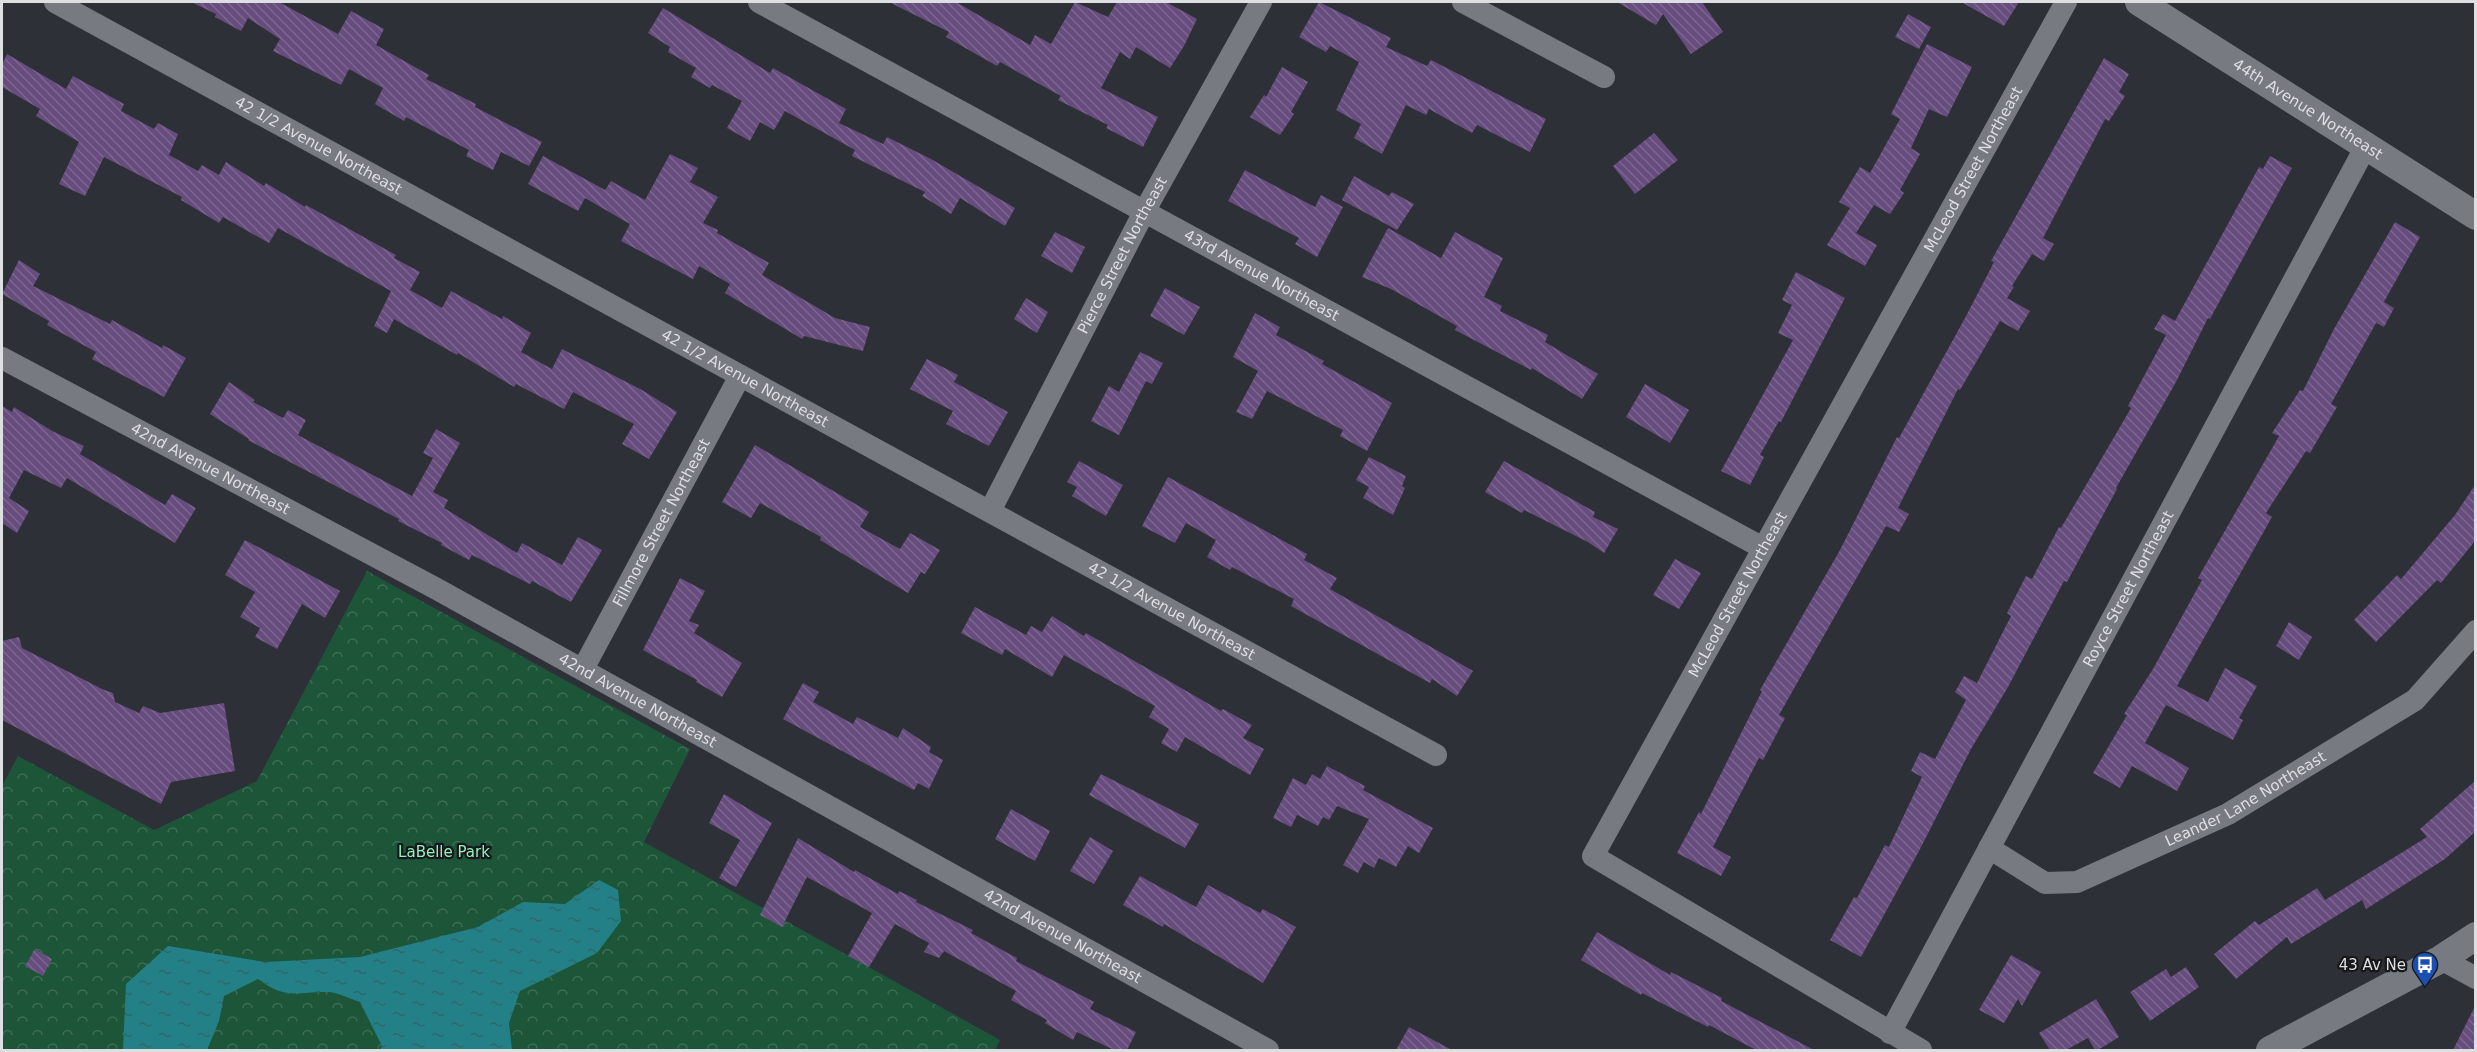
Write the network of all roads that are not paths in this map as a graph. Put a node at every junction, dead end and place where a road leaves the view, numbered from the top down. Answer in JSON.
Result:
{"nodes":[{"id":1,"x":55,"y":2,"type":"edge"},
{"id":2,"x":759,"y":2,"type":"edge"},
{"id":3,"x":1261,"y":2,"type":"edge"},
{"id":4,"x":1463,"y":2,"type":"edge"},
{"id":5,"x":2066,"y":2,"type":"edge"},
{"id":6,"x":2139,"y":2,"type":"edge"},
{"id":7,"x":1604,"y":77,"type":"dead end"},
{"id":8,"x":2366,"y":146,"type":"junction"},
{"id":9,"x":1144,"y":212,"type":"junction"},
{"id":10,"x":2475,"y":216,"type":"edge"},
{"id":11,"x":2,"y":358,"type":"edge"},
{"id":12,"x":740,"y":376,"type":"junction"},
{"id":13,"x":990,"y":511,"type":"junction"},
{"id":14,"x":1763,"y":548,"type":"junction"},
{"id":15,"x":2475,"y":631,"type":"edge"},
{"id":16,"x":583,"y":669,"type":"junction"},
{"id":17,"x":1436,"y":755,"type":"dead end"},
{"id":18,"x":1989,"y":848,"type":"junction"},
{"id":19,"x":2475,"y":936,"type":"edge"},
{"id":20,"x":2441,"y":959,"type":"junction"},
{"id":21,"x":2475,"y":978,"type":"edge"},
{"id":22,"x":1890,"y":1033,"type":"junction"},
{"id":23,"x":1268,"y":1050,"type":"edge"},
{"id":24,"x":1921,"y":1050,"type":"edge"},
{"id":25,"x":2270,"y":1050,"type":"edge"}],
"edges":[{"from":1,"to":12,"type":"street","name":"42 1/2 Avenue Northeast"},
{"from":2,"to":9,"type":"street","name":"43rd Avenue Northeast"},
{"from":3,"to":9,"type":"street","name":"Pierce Street Northeast"},
{"from":4,"to":7,"type":"street"},
{"from":5,"to":14,"type":"street","name":"McLeod Street Northeast"},
{"from":6,"to":8,"type":"street","name":"44th Avenue Northeast"},
{"from":8,"to":10,"type":"street","name":"44th Avenue Northeast"},
{"from":8,"to":18,"type":"street","name":"Royce Street Northeast"},
{"from":9,"to":13,"type":"street","name":"Pierce Street Northeast"},
{"from":9,"to":14,"type":"street","name":"43rd Avenue Northeast"},
{"from":11,"to":16,"type":"street","name":"42nd Avenue Northeast"},
{"from":12,"to":13,"type":"street","name":"42 1/2 Avenue Northeast"},
{"from":12,"to":16,"type":"street","name":"Fillmore Street Northeast"},
{"from":13,"to":17,"type":"street","name":"42 1/2 Avenue Northeast"},
{"from":14,"to":22,"type":"street","name":"McLeod Street Northeast"},
{"from":15,"to":18,"type":"street","name":"Leander Lane Northeast"},
{"from":16,"to":23,"type":"street","name":"42nd Avenue Northeast"},
{"from":18,"to":22,"type":"street","name":"Royce Street Northeast"},
{"from":19,"to":20,"type":"street"},
{"from":20,"to":21,"type":"street"},
{"from":20,"to":25,"type":"street"},
{"from":22,"to":24,"type":"street","name":"McLeod Street Northeast"}]}
